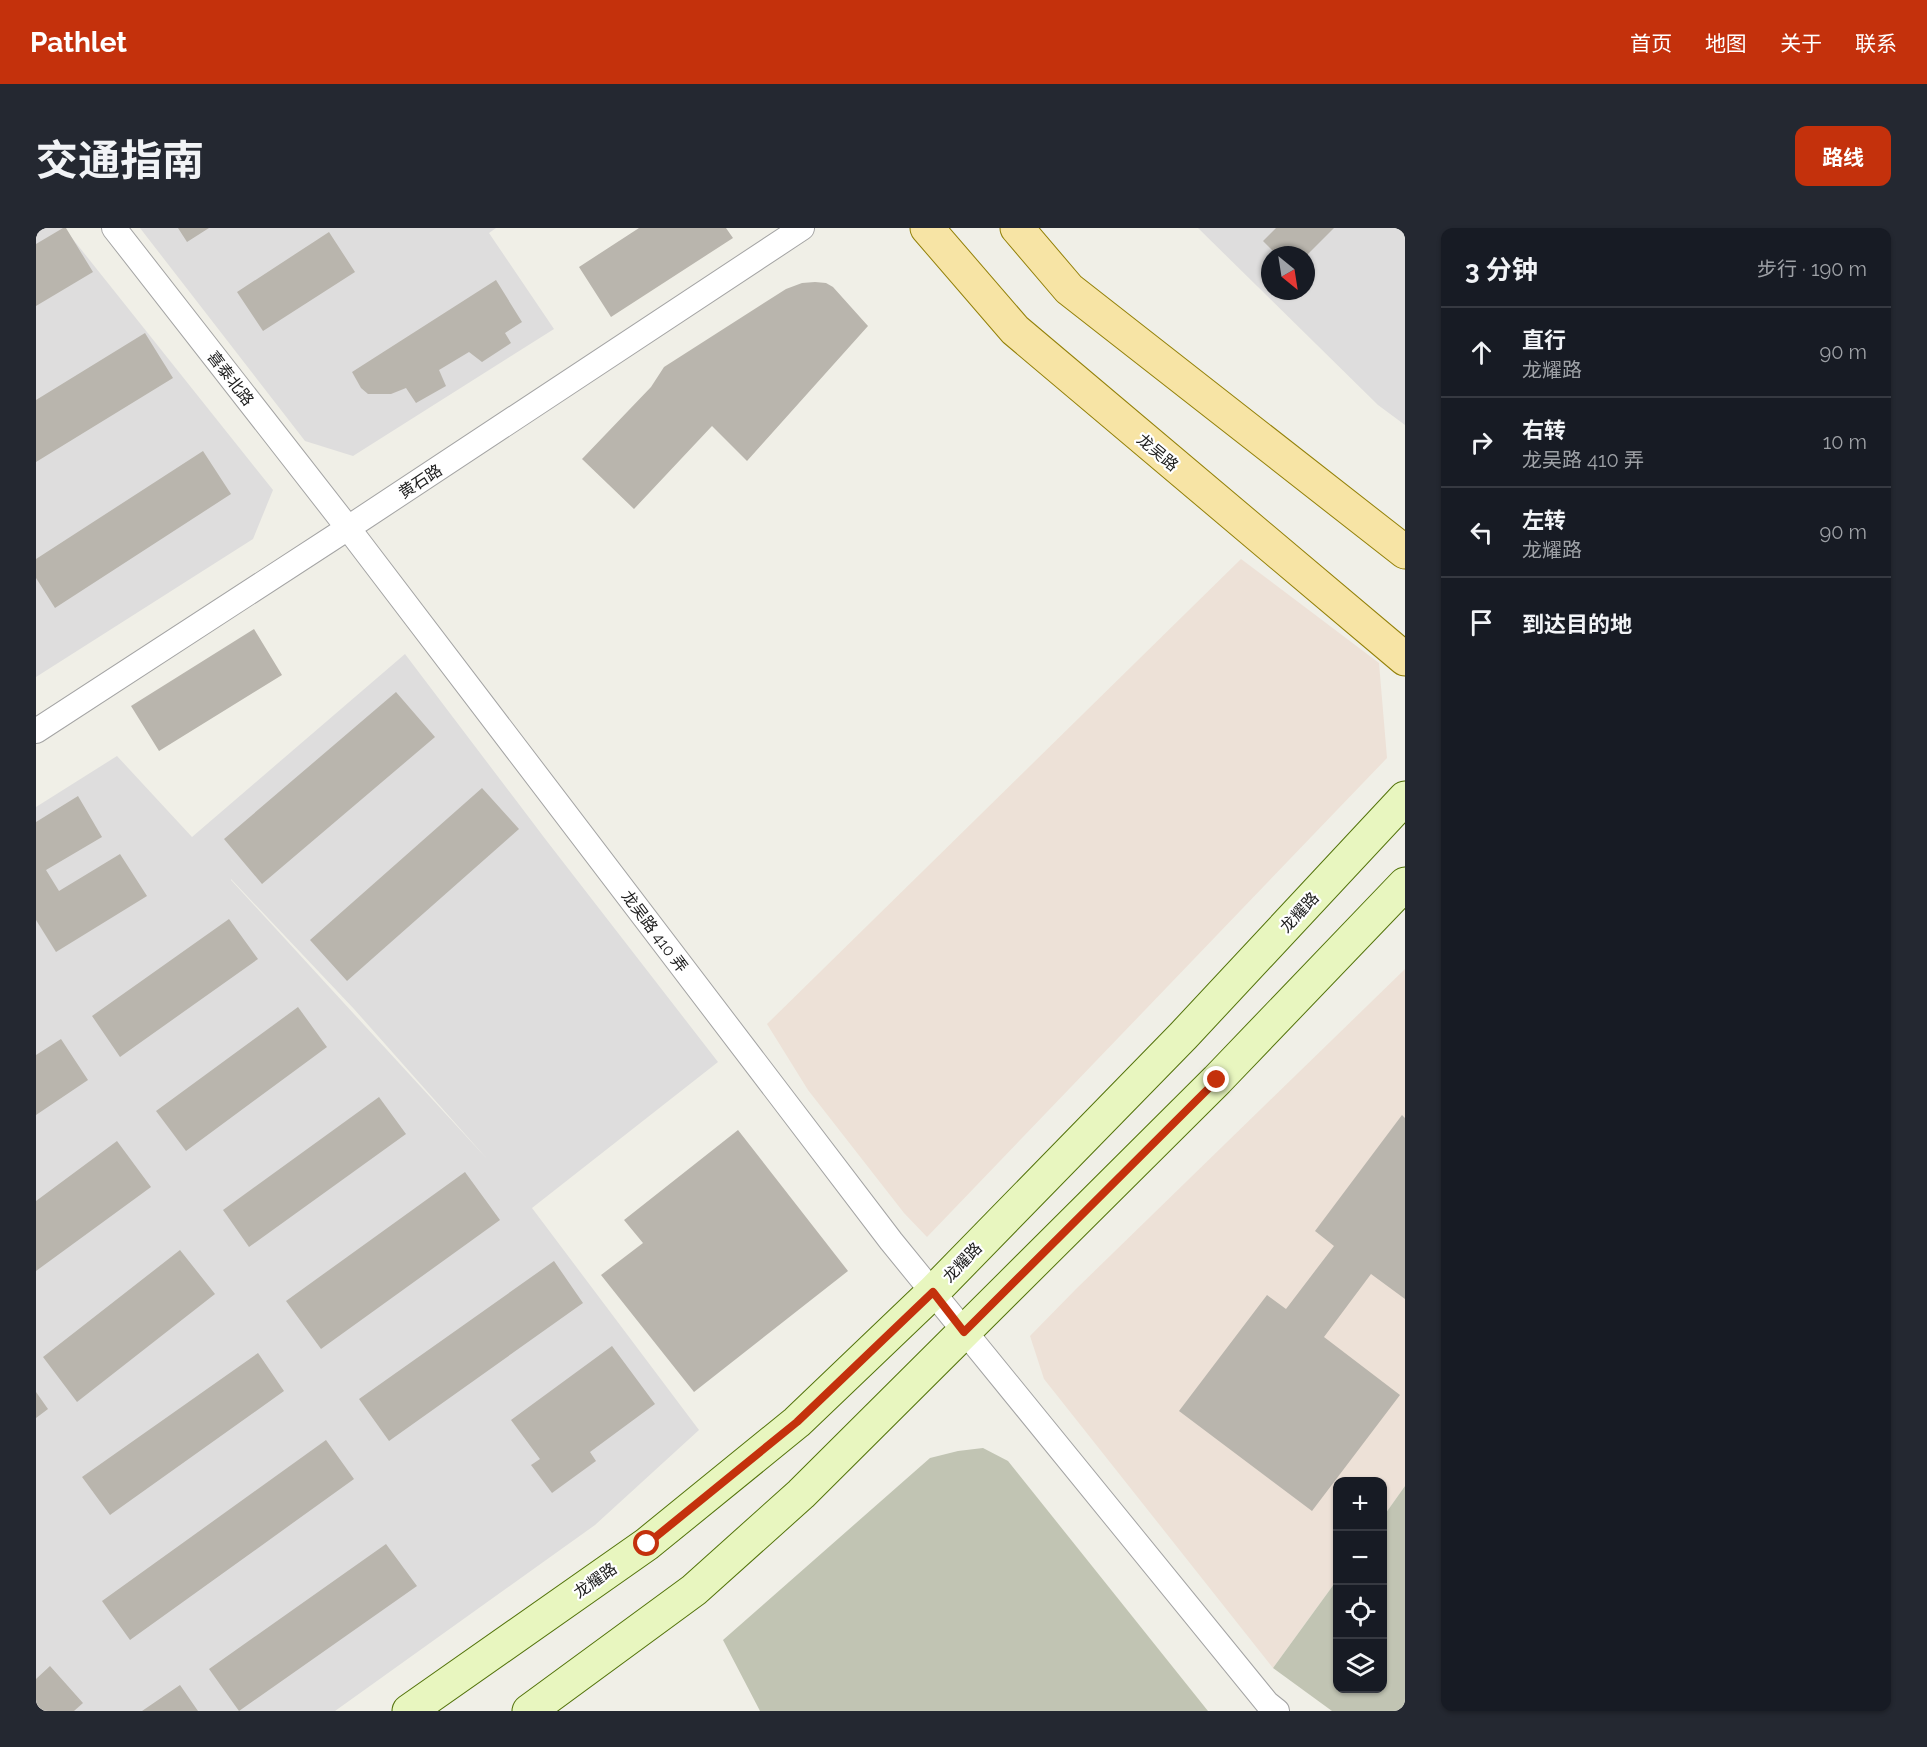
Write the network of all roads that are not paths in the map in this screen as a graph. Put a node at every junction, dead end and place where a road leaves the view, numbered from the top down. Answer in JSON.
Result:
{"nodes":[{"id":1,"x":114,"y":228,"type":"edge"},
{"id":2,"x":802,"y":228,"type":"edge"},
{"id":3,"x":927,"y":228,"type":"edge"},
{"id":4,"x":1017,"y":228,"type":"edge"},
{"id":5,"x":348,"y":528,"type":"junction"},
{"id":6,"x":1405,"y":552,"type":"edge"},
{"id":7,"x":1405,"y":659,"type":"edge"},
{"id":8,"x":36,"y":731,"type":"edge"},
{"id":9,"x":1405,"y":798,"type":"edge"},
{"id":10,"x":1405,"y":884,"type":"edge"},
{"id":11,"x":933,"y":1292,"type":"junction"},
{"id":12,"x":964,"y":1332,"type":"junction"},
{"id":13,"x":409,"y":1711,"type":"edge"},
{"id":14,"x":529,"y":1711,"type":"edge"},
{"id":15,"x":1277,"y":1711,"type":"edge"}],
"edges":[{"from":1,"to":5,"type":"street","name":"喜泰北路"},
{"from":2,"to":5,"type":"street","name":"黄石路"},
{"from":3,"to":7,"type":"main road","name":"龙吴路"},
{"from":4,"to":6,"type":"main road"},
{"from":5,"to":8,"type":"street","name":"黄石路"},
{"from":5,"to":11,"type":"street","name":"龙吴路 410 弄"},
{"from":9,"to":11,"type":"main road","name":"龙耀路"},
{"from":10,"to":12,"type":"main road"},
{"from":11,"to":12,"type":"street","name":"龙吴路 410 弄"},
{"from":11,"to":13,"type":"main road","name":"龙耀路"},
{"from":12,"to":14,"type":"main road"},
{"from":12,"to":15,"type":"street","name":"龙吴路 410 弄"}]}
